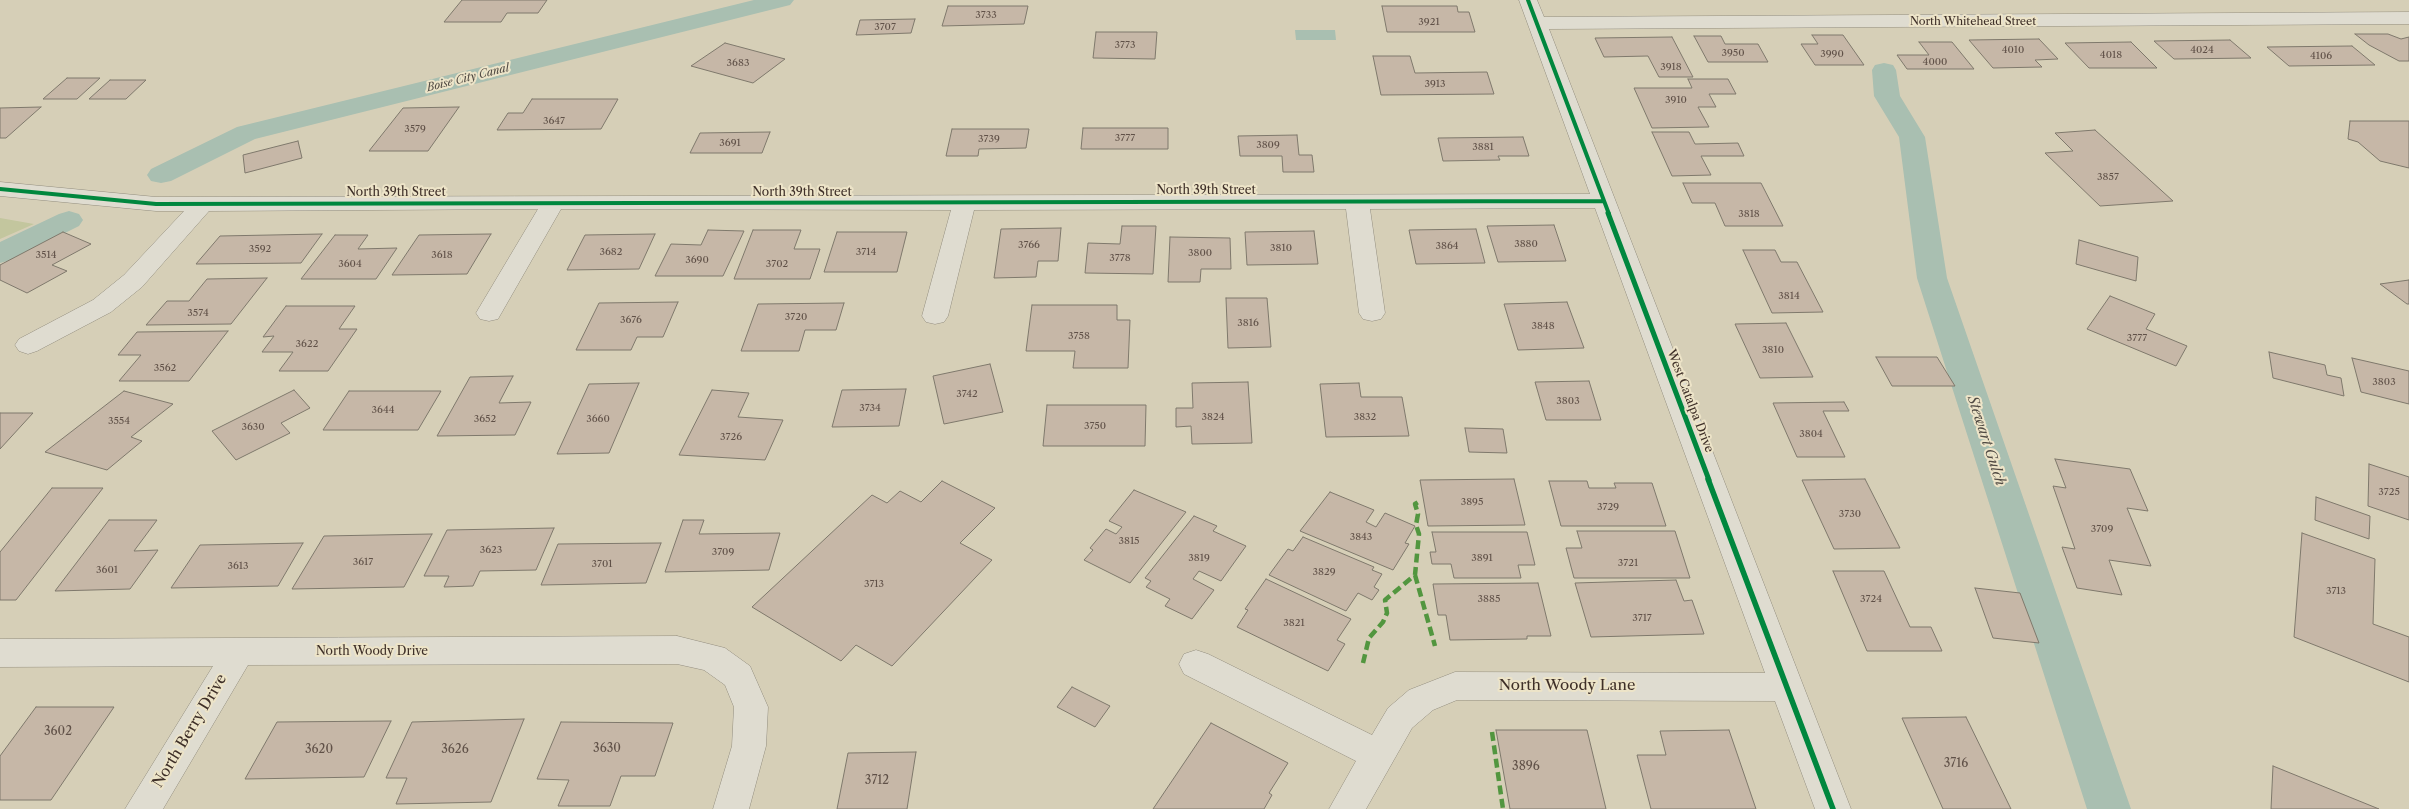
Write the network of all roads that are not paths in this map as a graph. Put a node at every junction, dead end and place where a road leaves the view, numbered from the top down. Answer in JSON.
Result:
{"nodes":[{"id":1,"x":1532,"y":12,"type":"edge"},
{"id":2,"x":2409,"y":18,"type":"edge"},
{"id":3,"x":0,"y":189,"type":"edge"},
{"id":4,"x":1356,"y":200,"type":"junction"},
{"id":5,"x":1604,"y":201,"type":"junction"},
{"id":6,"x":554,"y":202,"type":"junction"},
{"id":7,"x":964,"y":203,"type":"junction"},
{"id":8,"x":203,"y":204,"type":"junction"},
{"id":9,"x":489,"y":313,"type":"dead end"},
{"id":10,"x":1372,"y":313,"type":"dead end"},
{"id":11,"x":935,"y":316,"type":"dead end"},
{"id":12,"x":28,"y":345,"type":"dead end"},
{"id":13,"x":0,"y":652,"type":"edge"},
{"id":14,"x":238,"y":653,"type":"junction"},
{"id":15,"x":1196,"y":664,"type":"dead end"},
{"id":16,"x":1787,"y":687,"type":"junction"},
{"id":17,"x":1378,"y":755,"type":"junction"},
{"id":18,"x":143,"y":809,"type":"edge"},
{"id":19,"x":731,"y":809,"type":"edge"},
{"id":20,"x":1347,"y":809,"type":"edge"},
{"id":21,"x":1833,"y":809,"type":"edge"}],
"edges":[{"from":1,"to":2,"type":"street","name":"North Whitehead Street"},
{"from":1,"to":5,"type":"street","name":"West Catalpa Drive"},
{"from":3,"to":8,"type":"street","name":"North 39th Street"},
{"from":4,"to":5,"type":"street","name":"North 39th Street"},
{"from":4,"to":7,"type":"street","name":"North 39th Street"},
{"from":4,"to":10,"type":"street"},
{"from":5,"to":16,"type":"street","name":"West Catalpa Drive"},
{"from":6,"to":7,"type":"street","name":"North 39th Street"},
{"from":6,"to":8,"type":"street","name":"North 39th Street"},
{"from":6,"to":9,"type":"street"},
{"from":7,"to":11,"type":"street"},
{"from":8,"to":12,"type":"street"},
{"from":13,"to":14,"type":"street","name":"North Woody Drive"},
{"from":14,"to":18,"type":"street","name":"North Berry Drive"},
{"from":14,"to":19,"type":"street","name":"North Woody Drive"},
{"from":15,"to":17,"type":"street"},
{"from":16,"to":17,"type":"street","name":"North Woody Lane"},
{"from":16,"to":21,"type":"street","name":"West Catalpa Drive"},
{"from":17,"to":20,"type":"street","name":"North Woody Lane"}]}
